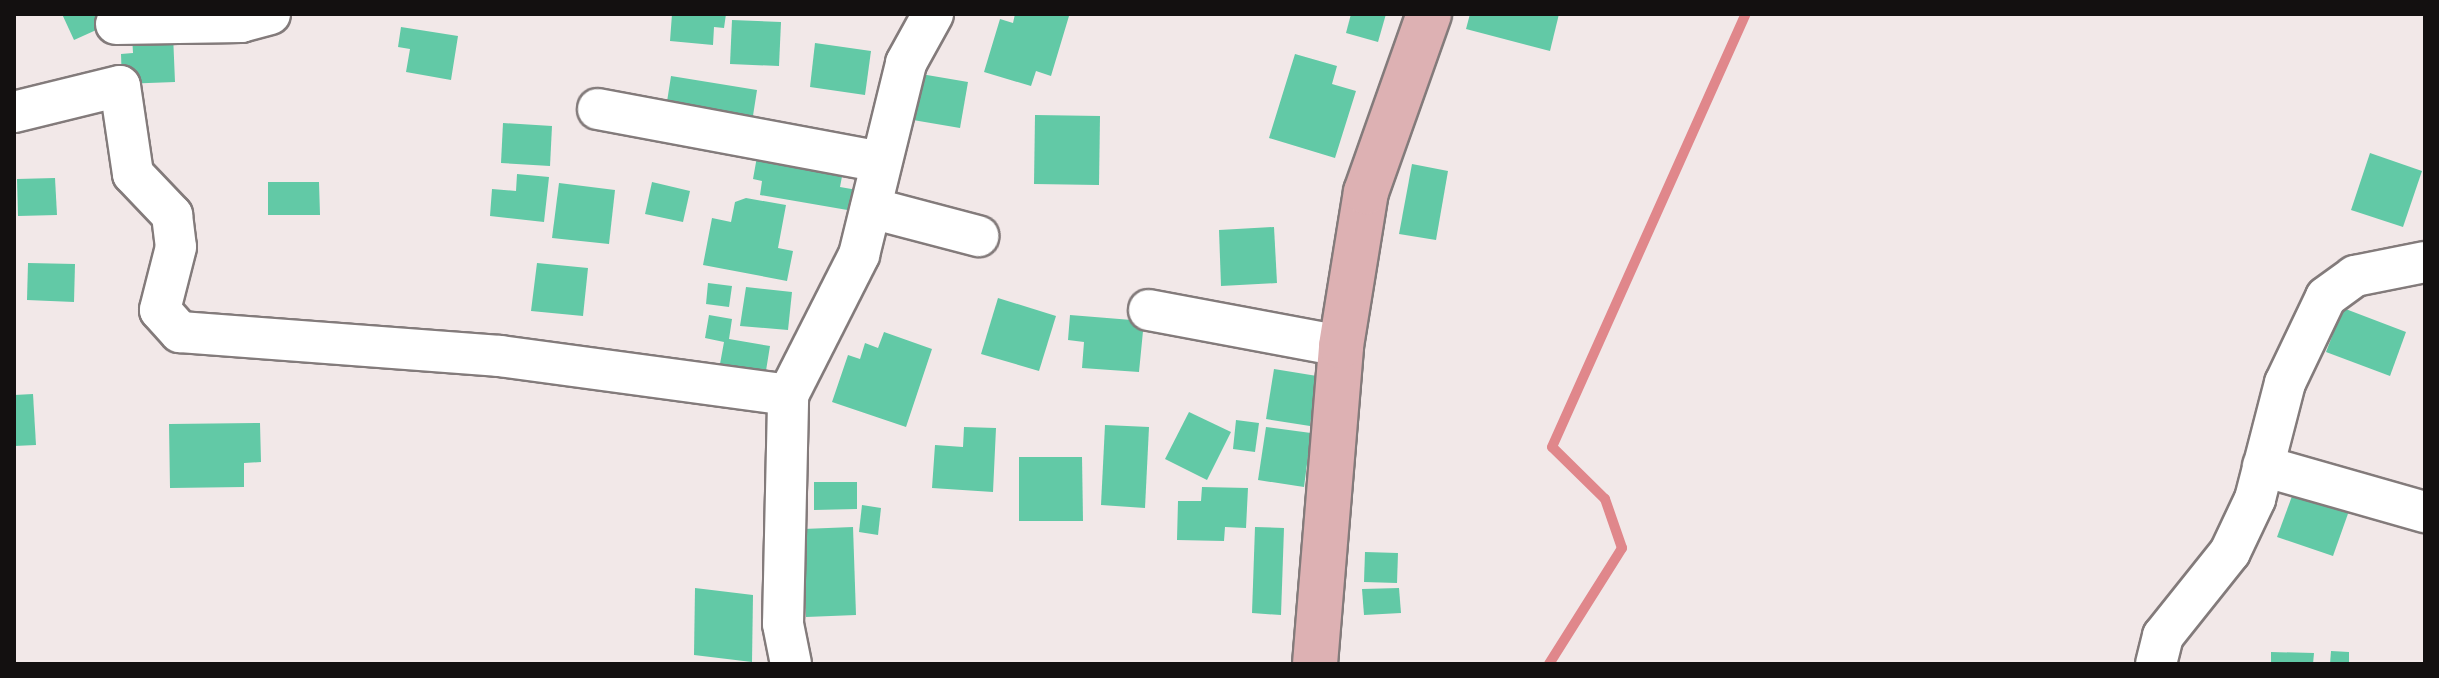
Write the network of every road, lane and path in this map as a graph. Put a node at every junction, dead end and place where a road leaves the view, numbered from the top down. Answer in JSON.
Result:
{"nodes":[{"id":1,"x":270,"y":14,"type":"edge"},
{"id":2,"x":933,"y":14,"type":"edge"},
{"id":3,"x":1429,"y":14,"type":"edge"},
{"id":4,"x":117,"y":19,"type":"edge"},
{"id":5,"x":120,"y":86,"type":"junction"},
{"id":6,"x":598,"y":109,"type":"dead end"},
{"id":7,"x":14,"y":112,"type":"edge"},
{"id":8,"x":881,"y":162,"type":"junction"},
{"id":9,"x":871,"y":208,"type":"junction"},
{"id":10,"x":978,"y":236,"type":"dead end"},
{"id":11,"x":2425,"y":262,"type":"edge"},
{"id":12,"x":1149,"y":310,"type":"dead end"},
{"id":13,"x":1341,"y":346,"type":"junction"},
{"id":14,"x":788,"y":395,"type":"junction"},
{"id":15,"x":2263,"y":466,"type":"junction"},
{"id":16,"x":2425,"y":512,"type":"edge"},
{"id":17,"x":791,"y":664,"type":"edge"},
{"id":18,"x":1315,"y":664,"type":"edge"},
{"id":19,"x":2156,"y":664,"type":"edge"}],
"edges":[{"from":1,"to":4,"type":"street"},
{"from":2,"to":8,"type":"street"},
{"from":3,"to":13,"type":"main road"},
{"from":4,"to":5,"type":"street"},
{"from":5,"to":7,"type":"street"},
{"from":5,"to":14,"type":"street"},
{"from":6,"to":8,"type":"street"},
{"from":8,"to":9,"type":"street"},
{"from":9,"to":10,"type":"street"},
{"from":9,"to":14,"type":"street"},
{"from":11,"to":15,"type":"street"},
{"from":12,"to":13,"type":"street"},
{"from":13,"to":18,"type":"main road"},
{"from":14,"to":17,"type":"street"},
{"from":15,"to":16,"type":"street"},
{"from":15,"to":19,"type":"street"}]}
